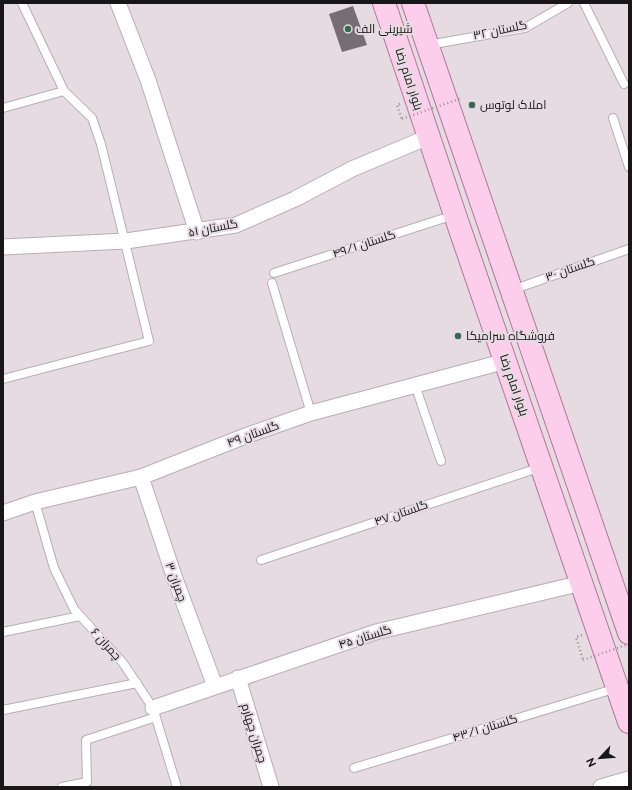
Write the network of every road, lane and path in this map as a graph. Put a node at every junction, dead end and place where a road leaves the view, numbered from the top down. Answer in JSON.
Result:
{"nodes":[{"id":1,"x":22,"y":3,"type":"edge"},
{"id":2,"x":118,"y":3,"type":"edge"},
{"id":3,"x":384,"y":3,"type":"edge"},
{"id":4,"x":413,"y":3,"type":"edge"},
{"id":5,"x":568,"y":3,"type":"edge"},
{"id":6,"x":584,"y":3,"type":"edge"},
{"id":7,"x":428,"y":45,"type":"junction"},
{"id":8,"x":624,"y":84,"type":"dead end"},
{"id":9,"x":64,"y":91,"type":"junction"},
{"id":10,"x":462,"y":98,"type":"dead end"},
{"id":11,"x":397,"y":105,"type":"dead end"},
{"id":12,"x":3,"y":108,"type":"edge"},
{"id":13,"x":613,"y":118,"type":"dead end"},
{"id":14,"x":428,"y":137,"type":"junction"},
{"id":15,"x":629,"y":167,"type":"edge"},
{"id":16,"x":455,"y":215,"type":"junction"},
{"id":17,"x":197,"y":232,"type":"junction"},
{"id":18,"x":126,"y":241,"type":"junction"},
{"id":19,"x":3,"y":247,"type":"edge"},
{"id":20,"x":629,"y":249,"type":"edge"},
{"id":21,"x":274,"y":273,"type":"dead end"},
{"id":22,"x":272,"y":283,"type":"dead end"},
{"id":23,"x":511,"y":290,"type":"junction"},
{"id":24,"x":506,"y":361,"type":"junction"},
{"id":25,"x":3,"y":379,"type":"edge"},
{"id":26,"x":415,"y":385,"type":"junction"},
{"id":27,"x":311,"y":414,"type":"junction"},
{"id":28,"x":441,"y":461,"type":"dead end"},
{"id":29,"x":542,"y":466,"type":"junction"},
{"id":30,"x":141,"y":477,"type":"junction"},
{"id":31,"x":35,"y":502,"type":"junction"},
{"id":32,"x":3,"y":513,"type":"edge"},
{"id":33,"x":261,"y":560,"type":"dead end"},
{"id":34,"x":609,"y":574,"type":"junction"},
{"id":35,"x":582,"y":583,"type":"junction"},
{"id":36,"x":80,"y":616,"type":"junction"},
{"id":37,"x":3,"y":632,"type":"edge"},
{"id":38,"x":629,"y":633,"type":"edge"},
{"id":39,"x":576,"y":637,"type":"dead end"},
{"id":40,"x":629,"y":644,"type":"edge"},
{"id":41,"x":238,"y":678,"type":"junction"},
{"id":42,"x":136,"y":683,"type":"junction"},
{"id":43,"x":215,"y":686,"type":"junction"},
{"id":44,"x":617,"y":688,"type":"junction"},
{"id":45,"x":3,"y":710,"type":"edge"},
{"id":46,"x":154,"y":712,"type":"junction"},
{"id":47,"x":629,"y":722,"type":"edge"},
{"id":48,"x":354,"y":768,"type":"dead end"},
{"id":49,"x":629,"y":779,"type":"edge"},
{"id":50,"x":62,"y":787,"type":"edge"},
{"id":51,"x":177,"y":787,"type":"edge"},
{"id":52,"x":270,"y":787,"type":"edge"},
{"id":53,"x":601,"y":787,"type":"edge"}],
"edges":[{"from":1,"to":9,"type":"lane"},
{"from":2,"to":17,"type":"street"},
{"from":3,"to":14,"type":"main road","name":"بلوار امام رضا"},
{"from":4,"to":7,"type":"main road"},
{"from":5,"to":7,"type":"lane","name":"گلستان ۳۲"},
{"from":6,"to":8,"type":"lane"},
{"from":7,"to":23,"type":"main road"},
{"from":9,"to":12,"type":"lane"},
{"from":9,"to":18,"type":"lane"},
{"from":10,"to":11,"type":"path","bridge":true},
{"from":13,"to":15,"type":"lane"},
{"from":14,"to":16,"type":"main road","name":"بلوار امام رضا"},
{"from":14,"to":17,"type":"street","name":"گلستان ۵۱"},
{"from":16,"to":21,"type":"lane","name":"گلستان ۴۹/۱"},
{"from":16,"to":24,"type":"main road","name":"بلوار امام رضا"},
{"from":17,"to":18,"type":"street","name":"گلستان ۵۱"},
{"from":18,"to":19,"type":"street","name":"گلستان ۵۱"},
{"from":18,"to":25,"type":"lane"},
{"from":20,"to":23,"type":"lane","name":"گلستان ۳۰"},
{"from":22,"to":27,"type":"lane"},
{"from":23,"to":34,"type":"main road"},
{"from":24,"to":26,"type":"street","name":"گلستان ۴۹"},
{"from":24,"to":29,"type":"main road","name":"بلوار امام رضا"},
{"from":26,"to":27,"type":"street","name":"گلستان ۴۹"},
{"from":26,"to":28,"type":"lane"},
{"from":27,"to":30,"type":"street","name":"گلستان ۴۹"},
{"from":29,"to":33,"type":"lane","name":"گلستان ۴۷"},
{"from":29,"to":35,"type":"main road","name":"بلوار امام رضا"},
{"from":30,"to":31,"type":"street","name":"گلستان ۴۹"},
{"from":30,"to":43,"type":"street","name":"چمران ۳"},
{"from":31,"to":32,"type":"street","name":"گلستان ۴۹"},
{"from":31,"to":36,"type":"lane","name":"چمران ۶"},
{"from":34,"to":35,"type":"main road"},
{"from":34,"to":38,"type":"main road"},
{"from":35,"to":41,"type":"street","name":"گلستان ۴۵"},
{"from":35,"to":44,"type":"main road","name":"بلوار امام رضا"},
{"from":36,"to":37,"type":"lane"},
{"from":36,"to":42,"type":"lane","name":"چمران ۶"},
{"from":39,"to":40,"type":"path","bridge":true},
{"from":41,"to":43,"type":"street","name":"گلستان ۴۵"},
{"from":41,"to":52,"type":"street","name":"چمران چهارم"},
{"from":42,"to":45,"type":"lane"},
{"from":42,"to":46,"type":"lane","name":"چمران ۶"},
{"from":43,"to":46,"type":"street","name":"گلستان ۴۵"},
{"from":44,"to":47,"type":"main road","name":"بلوار امام رضا"},
{"from":44,"to":48,"type":"lane","name":"گلستان ۴۳/۱"},
{"from":46,"to":50,"type":"lane"},
{"from":46,"to":51,"type":"lane","name":"چمران ۶"},
{"from":49,"to":53,"type":"street"}]}
